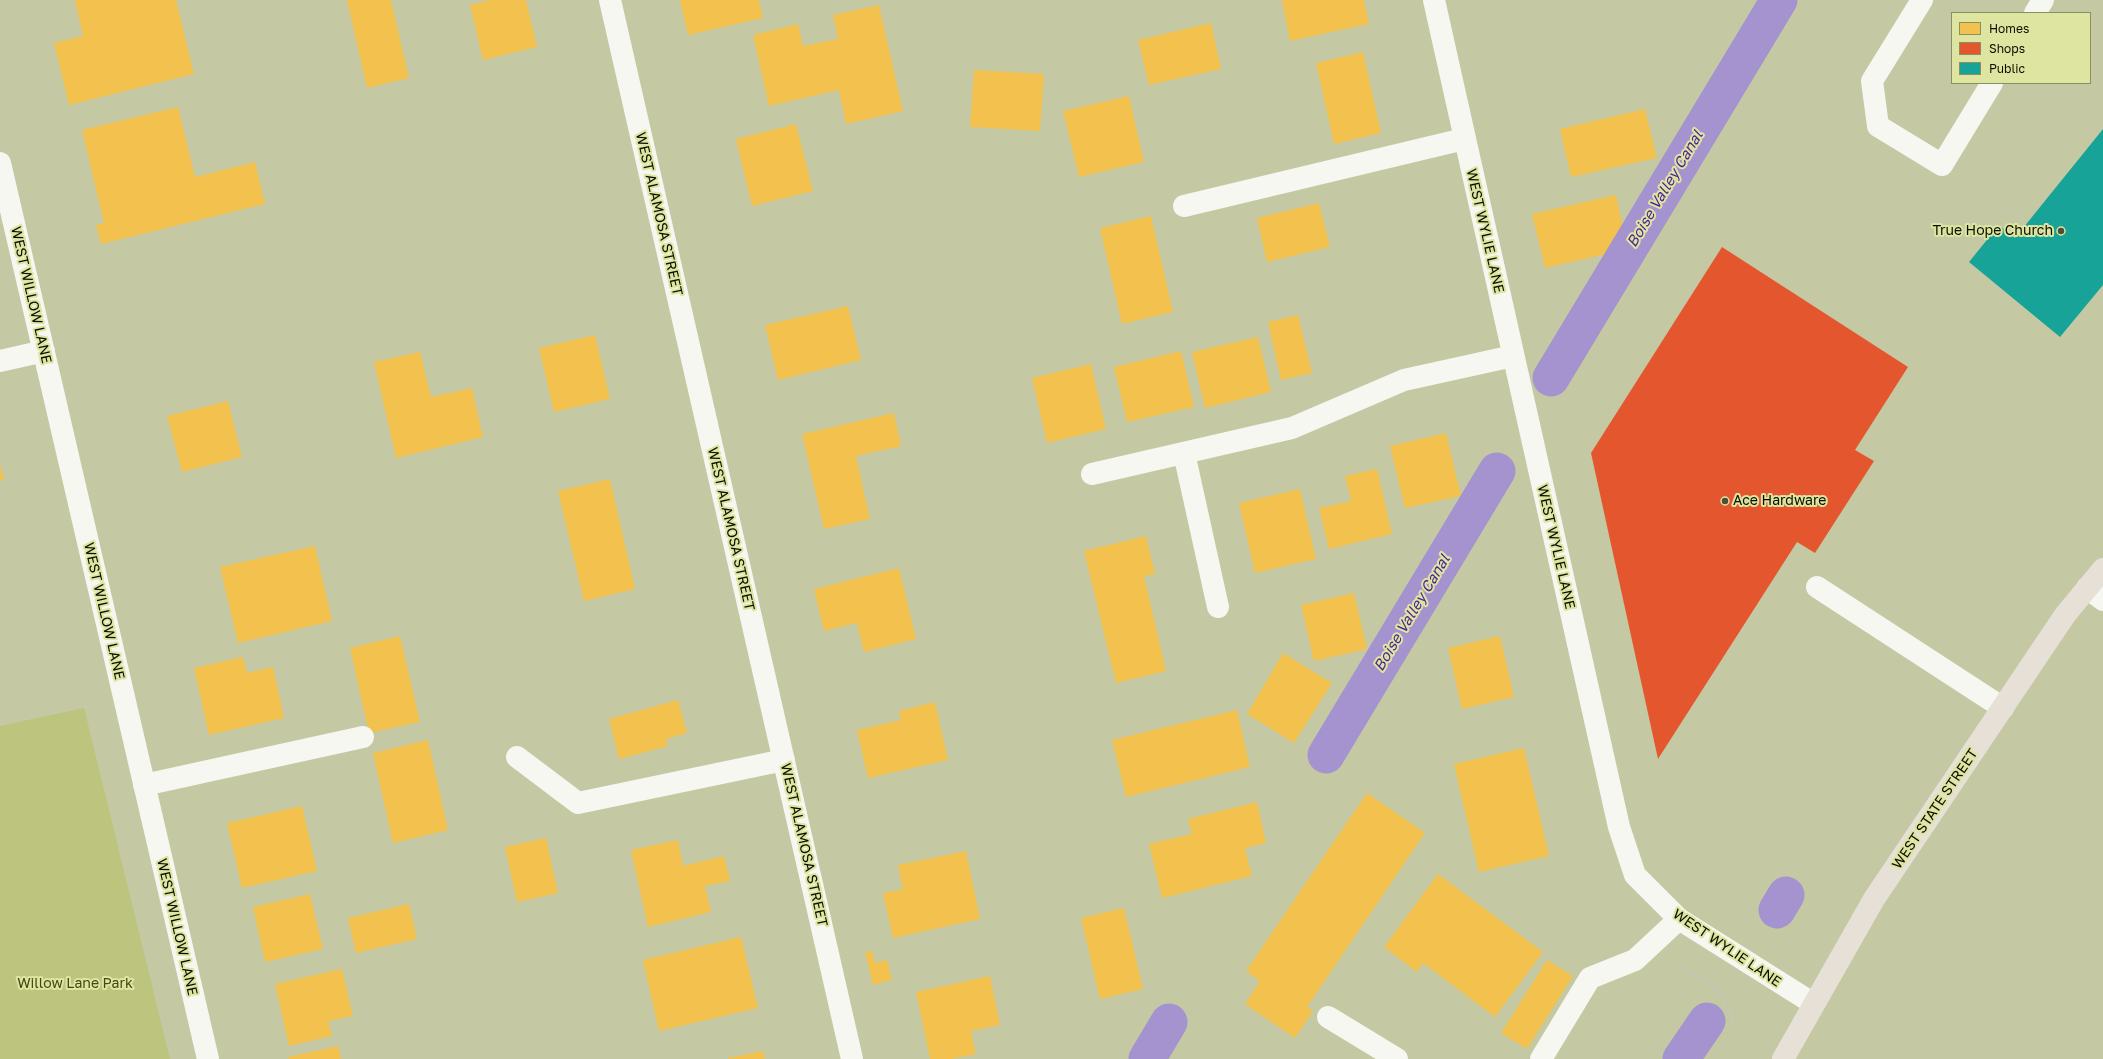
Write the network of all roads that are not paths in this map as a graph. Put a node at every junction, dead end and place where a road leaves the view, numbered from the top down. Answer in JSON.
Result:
{"nodes":[{"id":1,"x":610,"y":0,"type":"edge"},
{"id":2,"x":1434,"y":0,"type":"edge"},
{"id":3,"x":1922,"y":0,"type":"edge"},
{"id":4,"x":2043,"y":0,"type":"edge"},
{"id":5,"x":2036,"y":12,"type":"edge"},
{"id":6,"x":1991,"y":84,"type":"edge"},
{"id":7,"x":1464,"y":139,"type":"junction"},
{"id":8,"x":0,"y":163,"type":"edge"},
{"id":9,"x":1184,"y":206,"type":"dead end"},
{"id":10,"x":44,"y":351,"type":"junction"},
{"id":11,"x":1513,"y":356,"type":"junction"},
{"id":12,"x":0,"y":361,"type":"edge"},
{"id":13,"x":1184,"y":453,"type":"junction"},
{"id":14,"x":1092,"y":474,"type":"dead end"},
{"id":15,"x":2103,"y":569,"type":"edge"},
{"id":16,"x":1817,"y":588,"type":"dead end"},
{"id":17,"x":2095,"y":594,"type":"edge"},
{"id":18,"x":1218,"y":607,"type":"dead end"},
{"id":19,"x":2003,"y":708,"type":"junction"},
{"id":20,"x":363,"y":737,"type":"dead end"},
{"id":21,"x":517,"y":757,"type":"dead end"},
{"id":22,"x":784,"y":760,"type":"junction"},
{"id":23,"x":144,"y":785,"type":"junction"},
{"id":24,"x":1679,"y":919,"type":"junction"},
{"id":25,"x":1814,"y":1004,"type":"junction"},
{"id":26,"x":1328,"y":1017,"type":"dead end"},
{"id":27,"x":208,"y":1059,"type":"edge"},
{"id":28,"x":852,"y":1059,"type":"edge"},
{"id":29,"x":1396,"y":1059,"type":"edge"},
{"id":30,"x":1541,"y":1059,"type":"edge"},
{"id":31,"x":1783,"y":1059,"type":"edge"}],
"edges":[{"from":1,"to":22,"type":"street","name":"WEST ALAMOSA STREET"},
{"from":2,"to":7,"type":"street","name":"WEST WYLIE LANE"},
{"from":3,"to":6,"type":"street"},
{"from":4,"to":5,"type":"street"},
{"from":7,"to":9,"type":"street"},
{"from":7,"to":11,"type":"street","name":"WEST WYLIE LANE"},
{"from":8,"to":10,"type":"street","name":"WEST WILLOW LANE"},
{"from":10,"to":12,"type":"street"},
{"from":10,"to":23,"type":"street","name":"WEST WILLOW LANE"},
{"from":11,"to":13,"type":"street"},
{"from":11,"to":24,"type":"street","name":"WEST WYLIE LANE"},
{"from":13,"to":14,"type":"street"},
{"from":13,"to":18,"type":"street"},
{"from":15,"to":17,"type":"main road","name":"WEST STATE STREET"},
{"from":16,"to":19,"type":"street"},
{"from":17,"to":19,"type":"main road","name":"WEST STATE STREET"},
{"from":19,"to":25,"type":"main road","name":"WEST STATE STREET"},
{"from":20,"to":23,"type":"street"},
{"from":21,"to":22,"type":"street"},
{"from":22,"to":28,"type":"street","name":"WEST ALAMOSA STREET"},
{"from":23,"to":27,"type":"street","name":"WEST WILLOW LANE"},
{"from":24,"to":25,"type":"street","name":"WEST WYLIE LANE"},
{"from":24,"to":30,"type":"street"},
{"from":25,"to":31,"type":"main road","name":"WEST STATE STREET"},
{"from":26,"to":29,"type":"street"}]}
